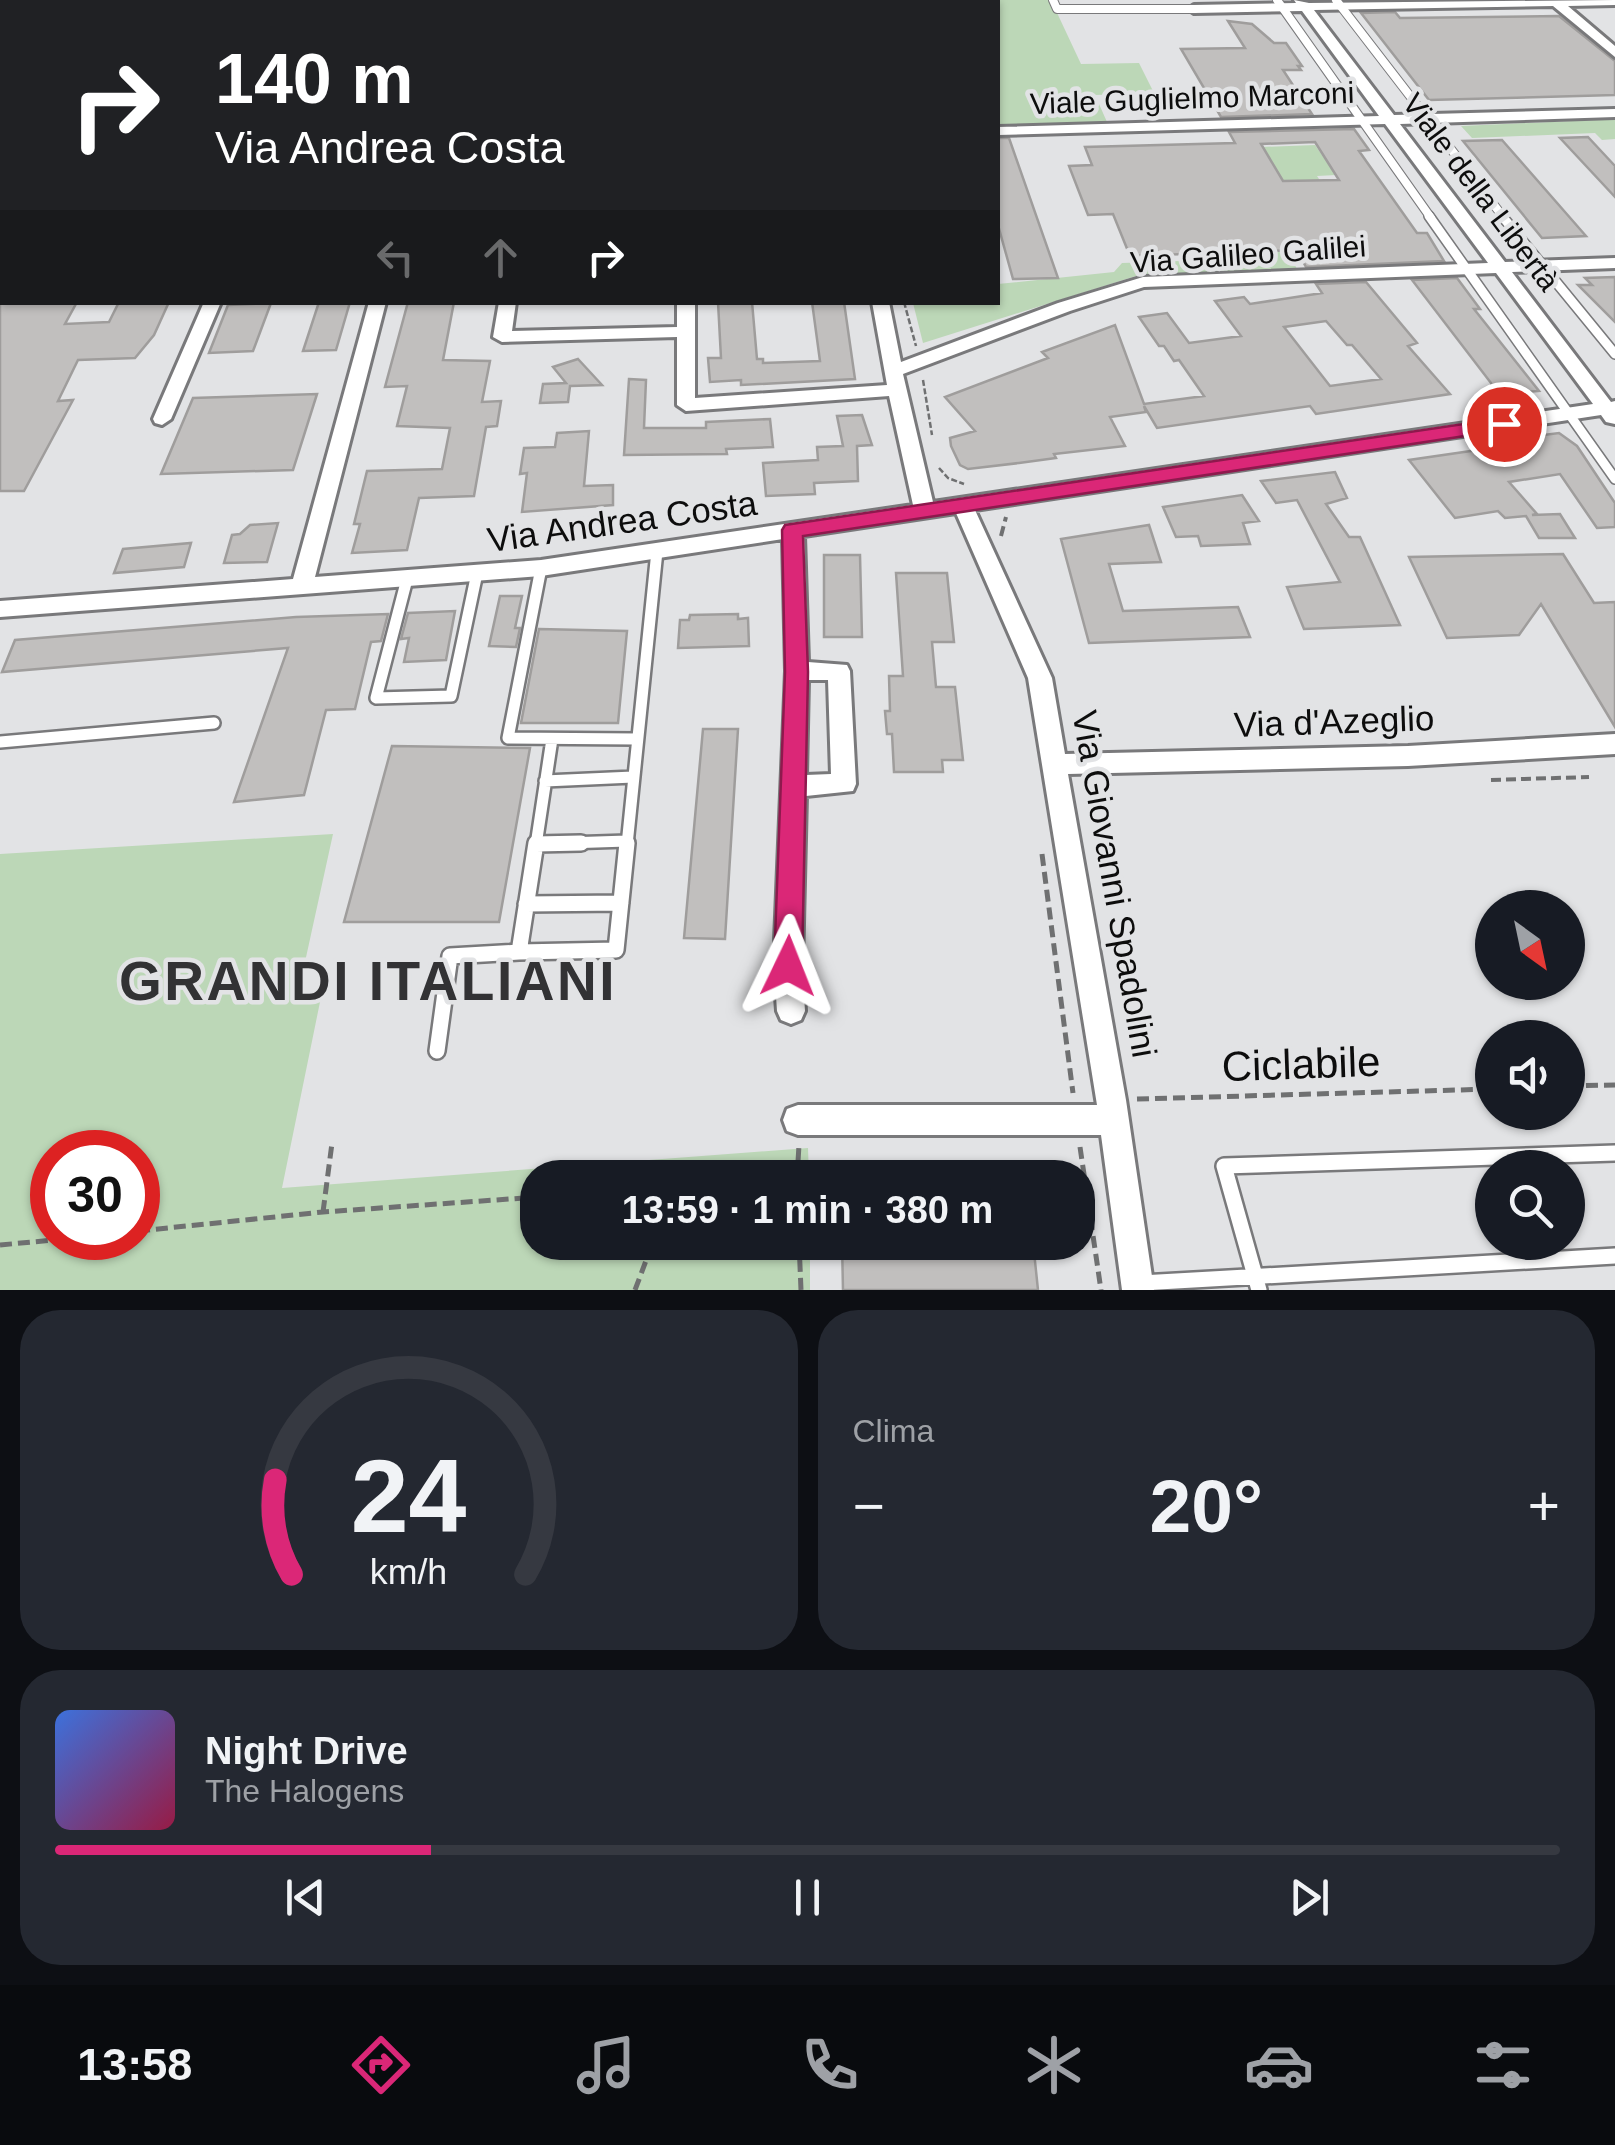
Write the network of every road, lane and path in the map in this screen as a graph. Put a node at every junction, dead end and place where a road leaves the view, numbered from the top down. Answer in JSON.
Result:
{"nodes":[{"id":1,"x":1053,"y":0,"type":"edge"},
{"id":2,"x":1555,"y":1,"type":"edge"},
{"id":3,"x":1615,"y":1,"type":"edge"},
{"id":4,"x":1280,"y":4,"type":"edge"},
{"id":5,"x":1303,"y":4,"type":"edge"},
{"id":6,"x":1340,"y":4,"type":"edge"},
{"id":7,"x":1194,"y":9,"type":"joint"},
{"id":8,"x":1615,"y":53,"type":"edge"},
{"id":9,"x":1615,"y":113,"type":"edge"},
{"id":10,"x":1429,"y":118,"type":"junction"},
{"id":11,"x":1389,"y":119,"type":"junction"},
{"id":12,"x":1359,"y":120,"type":"junction"},
{"id":13,"x":1000,"y":131,"type":"edge"},
{"id":14,"x":1615,"y":263,"type":"edge"},
{"id":15,"x":1500,"y":267,"type":"junction"},
{"id":16,"x":1542,"y":267,"type":"junction"},
{"id":17,"x":1469,"y":270,"type":"junction"},
{"id":18,"x":212,"y":305,"type":"edge"},
{"id":19,"x":377,"y":305,"type":"edge"},
{"id":20,"x":507,"y":305,"type":"edge"},
{"id":21,"x":686,"y":305,"type":"edge"},
{"id":22,"x":881,"y":305,"type":"edge"},
{"id":23,"x":905,"y":305,"type":"edge"},
{"id":24,"x":684,"y":332,"type":"junction"},
{"id":25,"x":1615,"y":354,"type":"edge"},
{"id":26,"x":920,"y":361,"type":"junction"},
{"id":27,"x":895,"y":380,"type":"junction"},
{"id":28,"x":1612,"y":412,"type":"edge"},
{"id":29,"x":1570,"y":415,"type":"junction"},
{"id":30,"x":162,"y":419,"type":"dead end"},
{"id":31,"x":934,"y":447,"type":"dead end"},
{"id":32,"x":936,"y":464,"type":"dead end"},
{"id":33,"x":1615,"y":479,"type":"edge"},
{"id":34,"x":968,"y":495,"type":"junction"},
{"id":35,"x":1022,"y":496,"type":"junction"},
{"id":36,"x":925,"y":510,"type":"junction"},
{"id":37,"x":793,"y":530,"type":"junction"},
{"id":38,"x":1000,"y":546,"type":"dead end"},
{"id":39,"x":657,"y":550,"type":"junction"},
{"id":40,"x":541,"y":568,"type":"junction"},
{"id":41,"x":477,"y":574,"type":"junction"},
{"id":42,"x":407,"y":580,"type":"junction"},
{"id":43,"x":301,"y":588,"type":"junction"},
{"id":44,"x":0,"y":609,"type":"edge"},
{"id":45,"x":796,"y":672,"type":"junction"},
{"id":46,"x":214,"y":723,"type":"dead end"},
{"id":47,"x":552,"y":739,"type":"junction"},
{"id":48,"x":637,"y":739,"type":"junction"},
{"id":49,"x":0,"y":742,"type":"edge"},
{"id":50,"x":1615,"y":744,"type":"edge"},
{"id":51,"x":1054,"y":764,"type":"junction"},
{"id":52,"x":633,"y":777,"type":"junction"},
{"id":53,"x":1589,"y":777,"type":"dead end"},
{"id":54,"x":545,"y":780,"type":"junction"},
{"id":55,"x":1490,"y":780,"type":"dead end"},
{"id":56,"x":794,"y":786,"type":"junction"},
{"id":57,"x":627,"y":841,"type":"junction"},
{"id":58,"x":536,"y":844,"type":"junction"},
{"id":59,"x":1042,"y":849,"type":"dead end"},
{"id":60,"x":621,"y":902,"type":"junction"},
{"id":61,"x":526,"y":904,"type":"junction"},
{"id":62,"x":519,"y":952,"type":"junction"},
{"id":63,"x":791,"y":1012,"type":"dead end"},
{"id":64,"x":436,"y":1052,"type":"dead end"},
{"id":65,"x":1615,"y":1085,"type":"edge"},
{"id":66,"x":1585,"y":1086,"type":"edge"},
{"id":67,"x":1475,"y":1089,"type":"edge"},
{"id":68,"x":1112,"y":1110,"type":"junction"},
{"id":69,"x":1076,"y":1119,"type":"junction"},
{"id":70,"x":798,"y":1120,"type":"dead end"},
{"id":71,"x":332,"y":1143,"type":"dead end"},
{"id":72,"x":1615,"y":1154,"type":"edge"},
{"id":73,"x":520,"y":1197,"type":"edge"},
{"id":74,"x":323,"y":1212,"type":"junction"},
{"id":75,"x":160,"y":1229,"type":"edge"},
{"id":76,"x":30,"y":1242,"type":"edge"},
{"id":77,"x":0,"y":1245,"type":"edge"},
{"id":78,"x":1615,"y":1256,"type":"edge"},
{"id":79,"x":646,"y":1260,"type":"edge"},
{"id":80,"x":800,"y":1260,"type":"edge"},
{"id":81,"x":1256,"y":1282,"type":"edge"},
{"id":82,"x":1137,"y":1286,"type":"edge"},
{"id":83,"x":635,"y":1290,"type":"edge"},
{"id":84,"x":801,"y":1290,"type":"edge"},
{"id":85,"x":1102,"y":1290,"type":"edge"}],
"edges":[{"from":1,"to":7,"type":"lane"},
{"from":2,"to":3,"type":"street"},
{"from":2,"to":6,"type":"street"},
{"from":2,"to":8,"type":"street"},
{"from":4,"to":5,"type":"street"},
{"from":4,"to":7,"type":"street"},
{"from":4,"to":12,"type":"lane"},
{"from":5,"to":6,"type":"street"},
{"from":5,"to":11,"type":"street","name":"Viale della Libertà"},
{"from":6,"to":10,"type":"lane"},
{"from":9,"to":10,"type":"street","name":"Viale Guglielmo Marconi"},
{"from":10,"to":11,"type":"street","name":"Viale Guglielmo Marconi"},
{"from":10,"to":16,"type":"lane"},
{"from":11,"to":12,"type":"street","name":"Viale Guglielmo Marconi"},
{"from":11,"to":15,"type":"street","name":"Viale della Libertà"},
{"from":12,"to":13,"type":"street","name":"Viale Guglielmo Marconi"},
{"from":12,"to":17,"type":"lane"},
{"from":14,"to":16,"type":"street","name":"Via Galileo Galilei"},
{"from":15,"to":16,"type":"street","name":"Via Galileo Galilei"},
{"from":15,"to":17,"type":"street","name":"Via Galileo Galilei"},
{"from":15,"to":28,"type":"street","name":"Viale della Libertà"},
{"from":16,"to":25,"type":"lane"},
{"from":17,"to":26,"type":"street","name":"Via Galileo Galilei"},
{"from":17,"to":29,"type":"lane"},
{"from":18,"to":30,"type":"street"},
{"from":19,"to":43,"type":"street"},
{"from":20,"to":24,"type":"street"},
{"from":21,"to":24,"type":"street"},
{"from":22,"to":27,"type":"street"},
{"from":23,"to":26,"type":"path"},
{"from":24,"to":27,"type":"street","name":"Via Galileo Galilei"},
{"from":26,"to":27,"type":"street","name":"Via Galileo Galilei"},
{"from":26,"to":31,"type":"path"},
{"from":27,"to":36,"type":"street"},
{"from":28,"to":29,"type":"street","name":"Via Andrea Costa"},
{"from":29,"to":33,"type":"lane"},
{"from":29,"to":35,"type":"street","name":"Via Andrea Costa"},
{"from":32,"to":34,"type":"path"},
{"from":34,"to":35,"type":"street","name":"Via Andrea Costa"},
{"from":34,"to":36,"type":"street","name":"Via Andrea Costa"},
{"from":34,"to":51,"type":"street","name":"Via Giovanni Spadolini"},
{"from":35,"to":38,"type":"path"},
{"from":36,"to":37,"type":"street","name":"Via Andrea Costa"},
{"from":37,"to":39,"type":"street","name":"Via Andrea Costa"},
{"from":37,"to":45,"type":"street"},
{"from":39,"to":40,"type":"street","name":"Via Andrea Costa"},
{"from":39,"to":48,"type":"lane"},
{"from":40,"to":41,"type":"street","name":"Via Andrea Costa"},
{"from":40,"to":47,"type":"lane"},
{"from":41,"to":42,"type":"street","name":"Via Andrea Costa"},
{"from":41,"to":42,"type":"lane"},
{"from":42,"to":43,"type":"street","name":"Via Andrea Costa"},
{"from":43,"to":44,"type":"street","name":"Via Andrea Costa"},
{"from":45,"to":56,"type":"street"},
{"from":45,"to":56,"type":"street"},
{"from":46,"to":49,"type":"lane"},
{"from":47,"to":48,"type":"lane"},
{"from":47,"to":54,"type":"lane"},
{"from":48,"to":52,"type":"lane"},
{"from":50,"to":51,"type":"street","name":"Via d'Azeglio"},
{"from":51,"to":68,"type":"street","name":"Via Giovanni Spadolini"},
{"from":52,"to":54,"type":"lane"},
{"from":52,"to":57,"type":"lane"},
{"from":53,"to":55,"type":"path"},
{"from":54,"to":58,"type":"lane"},
{"from":56,"to":63,"type":"street"},
{"from":57,"to":58,"type":"lane"},
{"from":57,"to":60,"type":"lane"},
{"from":58,"to":61,"type":"lane"},
{"from":59,"to":69,"type":"path"},
{"from":60,"to":61,"type":"lane"},
{"from":60,"to":62,"type":"lane"},
{"from":61,"to":62,"type":"lane"},
{"from":62,"to":64,"type":"lane"},
{"from":65,"to":66,"type":"path"},
{"from":67,"to":68,"type":"path","name":"Ciclabile"},
{"from":68,"to":69,"type":"street"},
{"from":68,"to":82,"type":"street","name":"Via Giovanni Spadolini"},
{"from":69,"to":70,"type":"street"},
{"from":69,"to":85,"type":"path"},
{"from":71,"to":74,"type":"path"},
{"from":72,"to":81,"type":"lane"},
{"from":73,"to":74,"type":"path"},
{"from":74,"to":75,"type":"path"},
{"from":76,"to":77,"type":"path"},
{"from":78,"to":81,"type":"lane"},
{"from":79,"to":83,"type":"path"},
{"from":80,"to":84,"type":"path"},
{"from":81,"to":82,"type":"lane"}]}
